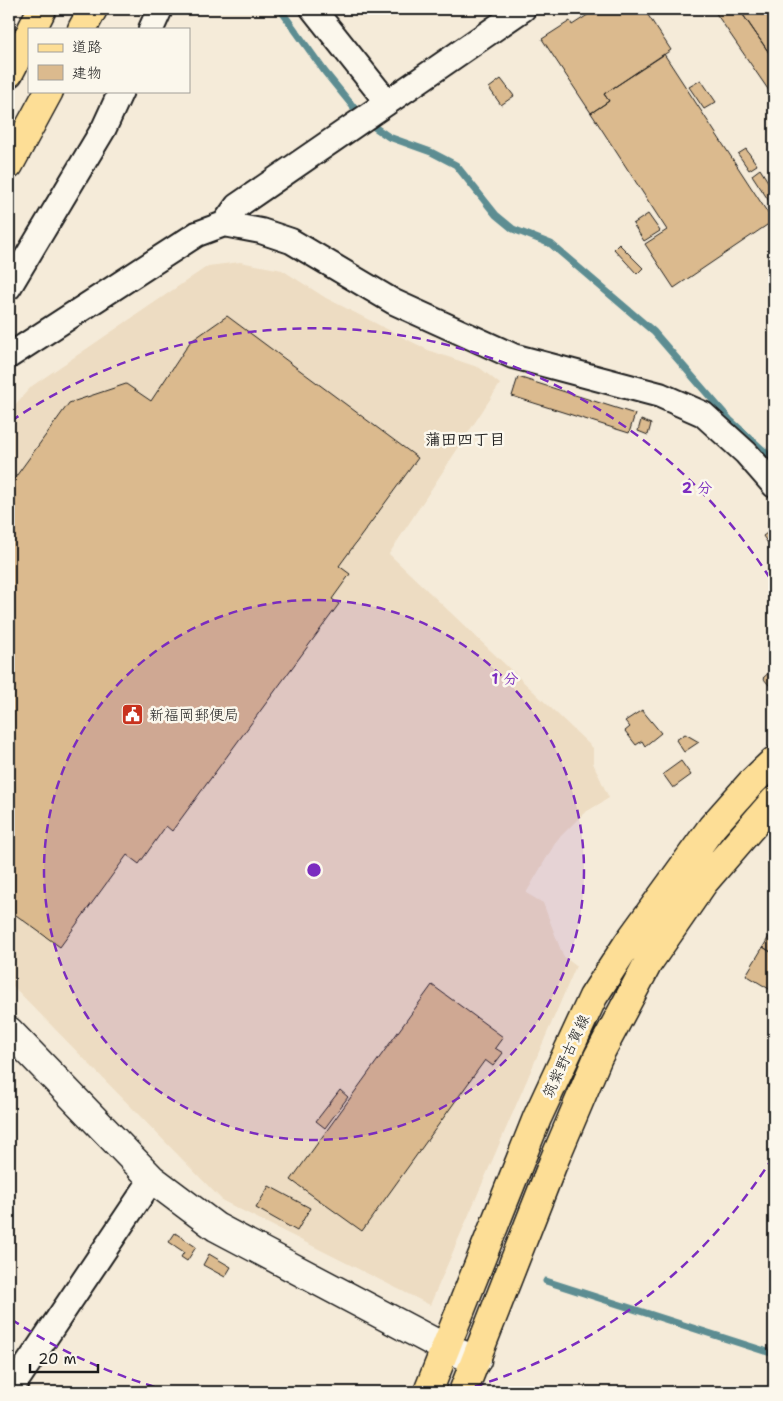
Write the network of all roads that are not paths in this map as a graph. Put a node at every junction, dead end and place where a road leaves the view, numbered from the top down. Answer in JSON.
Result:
{"nodes":[{"id":1,"x":42,"y":9,"type":"edge"},
{"id":2,"x":93,"y":9,"type":"edge"},
{"id":3,"x":160,"y":9,"type":"edge"},
{"id":4,"x":313,"y":9,"type":"edge"},
{"id":5,"x":523,"y":9,"type":"edge"},
{"id":6,"x":32,"y":28,"type":"edge"},
{"id":7,"x":83,"y":28,"type":"edge"},
{"id":8,"x":150,"y":28,"type":"edge"},
{"id":9,"x":28,"y":37,"type":"edge"},
{"id":10,"x":9,"y":73,"type":"edge"},
{"id":11,"x":48,"y":92,"type":"edge"},
{"id":12,"x":121,"y":92,"type":"edge"},
{"id":13,"x":387,"y":102,"type":"junction"},
{"id":14,"x":9,"y":165,"type":"edge"},
{"id":15,"x":224,"y":224,"type":"junction"},
{"id":16,"x":9,"y":287,"type":"edge"},
{"id":17,"x":9,"y":356,"type":"edge"},
{"id":18,"x":774,"y":485,"type":"edge"},
{"id":19,"x":774,"y":761,"type":"edge"},
{"id":20,"x":774,"y":801,"type":"edge"},
{"id":21,"x":9,"y":1031,"type":"edge"},
{"id":22,"x":152,"y":1179,"type":"junction"},
{"id":23,"x":445,"y":1348,"type":"junction"},
{"id":24,"x":477,"y":1360,"type":"junction"},
{"id":25,"x":9,"y":1392,"type":"edge"},
{"id":26,"x":428,"y":1392,"type":"edge"},
{"id":27,"x":463,"y":1392,"type":"edge"}],
"edges":[{"from":1,"to":6,"type":"main road"},
{"from":2,"to":7,"type":"main road"},
{"from":3,"to":8,"type":"street"},
{"from":4,"to":13,"type":"street"},
{"from":5,"to":13,"type":"street"},
{"from":9,"to":10,"type":"main road"},
{"from":11,"to":14,"type":"main road"},
{"from":12,"to":16,"type":"street"},
{"from":13,"to":15,"type":"street"},
{"from":15,"to":17,"type":"street"},
{"from":15,"to":18,"type":"street"},
{"from":19,"to":23,"type":"main road","name":"筑紫野古賀線"},
{"from":20,"to":24,"type":"main road","name":"筑紫野古賀線"},
{"from":21,"to":22,"type":"street"},
{"from":22,"to":23,"type":"street"},
{"from":22,"to":25,"type":"street"},
{"from":23,"to":24,"type":"street"},
{"from":23,"to":26,"type":"main road","name":"筑紫野古賀線"},
{"from":24,"to":27,"type":"main road","name":"筑紫野古賀線"}]}
